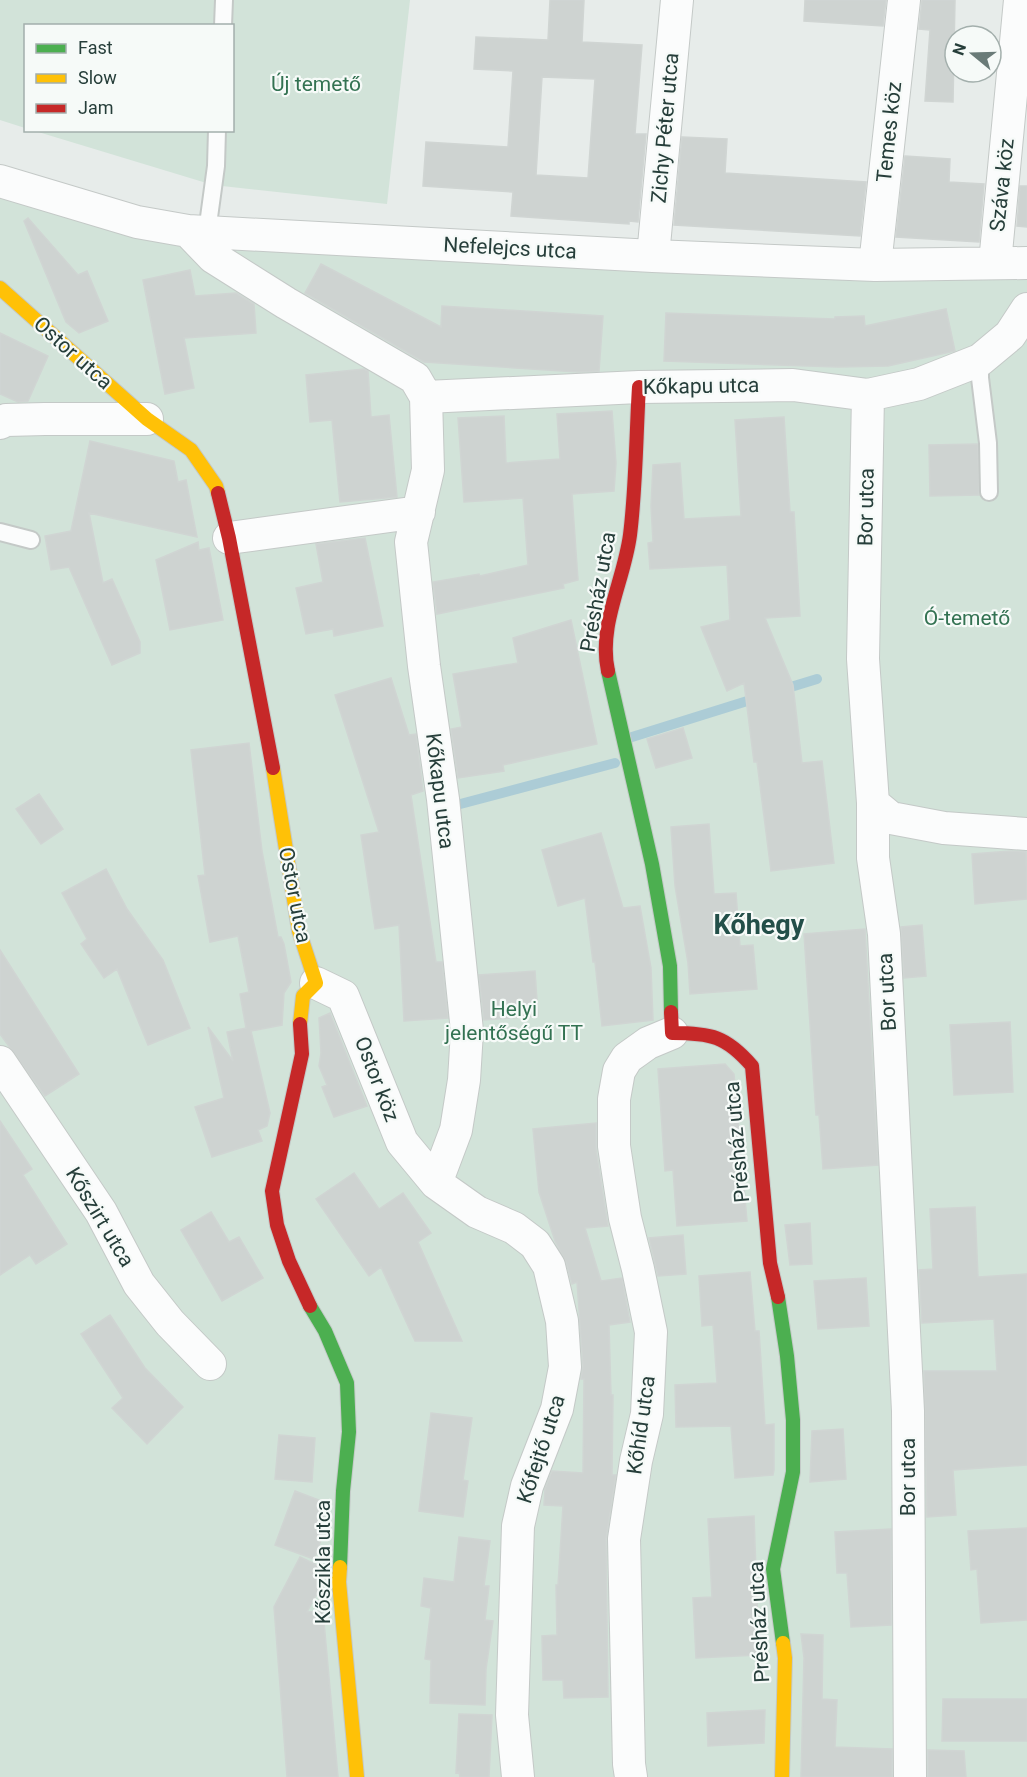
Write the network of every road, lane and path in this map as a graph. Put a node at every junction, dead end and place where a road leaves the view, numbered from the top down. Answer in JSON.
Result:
{"nodes":[{"id":1,"x":224,"y":0,"type":"edge"},
{"id":2,"x":677,"y":0,"type":"edge"},
{"id":3,"x":904,"y":0,"type":"edge"},
{"id":4,"x":1020,"y":0,"type":"edge"},
{"id":5,"x":223,"y":24,"type":"edge"},
{"id":6,"x":218,"y":132,"type":"edge"},
{"id":7,"x":0,"y":181,"type":"edge"},
{"id":8,"x":198,"y":232,"type":"junction"},
{"id":9,"x":654,"y":256,"type":"junction"},
{"id":10,"x":1027,"y":262,"type":"edge"},
{"id":11,"x":995,"y":263,"type":"junction"},
{"id":12,"x":875,"y":265,"type":"junction"},
{"id":13,"x":0,"y":288,"type":"edge"},
{"id":14,"x":1027,"y":309,"type":"edge"},
{"id":15,"x":980,"y":360,"type":"junction"},
{"id":16,"x":639,"y":387,"type":"junction"},
{"id":17,"x":868,"y":395,"type":"junction"},
{"id":18,"x":426,"y":397,"type":"junction"},
{"id":19,"x":147,"y":419,"type":"junction"},
{"id":20,"x":0,"y":423,"type":"edge"},
{"id":21,"x":989,"y":492,"type":"dead end"},
{"id":22,"x":419,"y":512,"type":"junction"},
{"id":23,"x":0,"y":532,"type":"edge"},
{"id":24,"x":229,"y":538,"type":"junction"},
{"id":25,"x":31,"y":540,"type":"dead end"},
{"id":26,"x":873,"y":803,"type":"junction"},
{"id":27,"x":1027,"y":834,"type":"edge"},
{"id":28,"x":316,"y":983,"type":"junction"},
{"id":29,"x":672,"y":1033,"type":"junction"},
{"id":30,"x":0,"y":1062,"type":"edge"},
{"id":31,"x":435,"y":1182,"type":"junction"},
{"id":32,"x":210,"y":1364,"type":"dead end"},
{"id":33,"x":357,"y":1777,"type":"edge"},
{"id":34,"x":518,"y":1777,"type":"edge"},
{"id":35,"x":631,"y":1777,"type":"edge"},
{"id":36,"x":782,"y":1777,"type":"edge"},
{"id":37,"x":910,"y":1777,"type":"edge"}],
"edges":[{"from":1,"to":5,"type":"lane"},
{"from":2,"to":9,"type":"street","name":"Zichy Péter utca"},
{"from":3,"to":12,"type":"street","name":"Temes köz"},
{"from":4,"to":11,"type":"street","name":"Száva köz"},
{"from":6,"to":8,"type":"lane"},
{"from":7,"to":8,"type":"street","name":"Nefelejcs utca"},
{"from":8,"to":9,"type":"street","name":"Nefelejcs utca"},
{"from":8,"to":18,"type":"street"},
{"from":9,"to":12,"type":"street","name":"Nefelejcs utca"},
{"from":10,"to":11,"type":"street","name":"Nefelejcs utca"},
{"from":11,"to":12,"type":"street","name":"Nefelejcs utca"},
{"from":13,"to":19,"type":"street","name":"Ostor utca"},
{"from":14,"to":15,"type":"street"},
{"from":15,"to":17,"type":"street"},
{"from":15,"to":21,"type":"lane"},
{"from":16,"to":17,"type":"street","name":"Kőkapu utca"},
{"from":16,"to":18,"type":"street","name":"Kőkapu utca"},
{"from":16,"to":29,"type":"street","name":"Présház utca"},
{"from":17,"to":26,"type":"street","name":"Bor utca"},
{"from":18,"to":22,"type":"street","name":"Kőkapu utca"},
{"from":19,"to":20,"type":"street","name":"Ostor utca"},
{"from":19,"to":24,"type":"street","name":"Ostor utca"},
{"from":22,"to":24,"type":"street"},
{"from":22,"to":31,"type":"street","name":"Kőkapu utca"},
{"from":23,"to":25,"type":"lane"},
{"from":24,"to":28,"type":"street","name":"Ostor utca"},
{"from":26,"to":27,"type":"street"},
{"from":26,"to":37,"type":"street","name":"Bor utca"},
{"from":28,"to":31,"type":"street","name":"Ostor köz"},
{"from":28,"to":33,"type":"street","name":"Kőszikla utca"},
{"from":29,"to":35,"type":"street","name":"Kőhíd utca"},
{"from":29,"to":36,"type":"street","name":"Présház utca"},
{"from":30,"to":32,"type":"street","name":"Kőszirt utca"},
{"from":31,"to":34,"type":"street","name":"Kőfejtő utca"}]}
